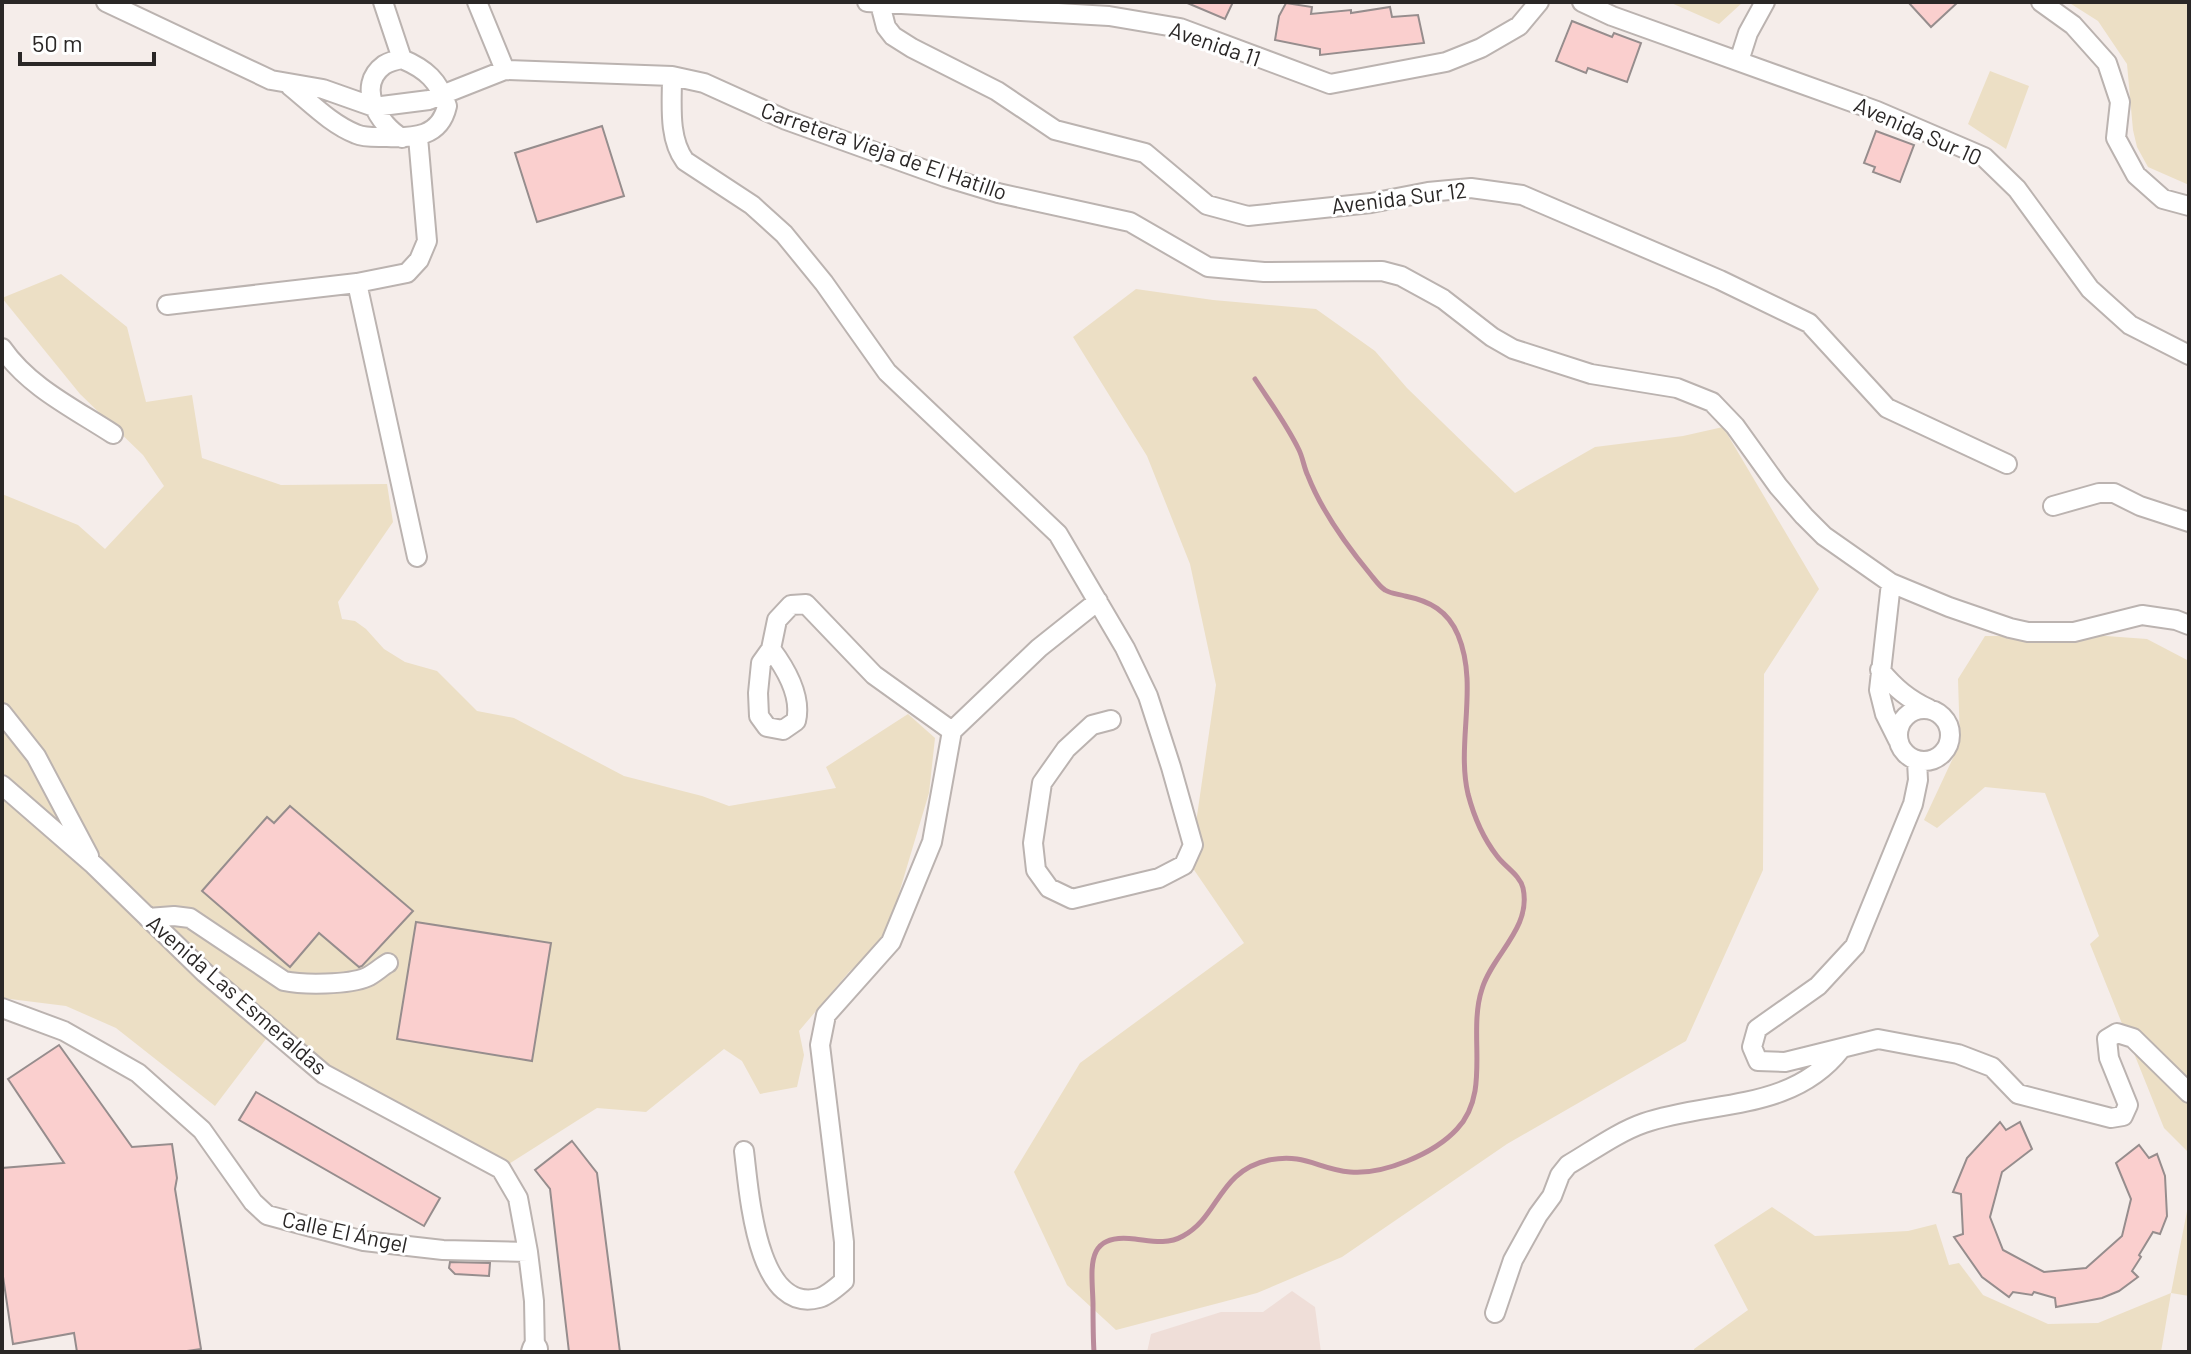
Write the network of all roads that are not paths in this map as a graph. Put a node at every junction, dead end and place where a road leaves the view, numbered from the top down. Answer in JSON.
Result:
{"nodes":[{"id":1,"x":106,"y":2,"type":"edge"},
{"id":2,"x":383,"y":2,"type":"edge"},
{"id":3,"x":477,"y":2,"type":"edge"},
{"id":4,"x":1539,"y":2,"type":"edge"},
{"id":5,"x":1582,"y":2,"type":"edge"},
{"id":6,"x":1765,"y":2,"type":"edge"},
{"id":7,"x":2041,"y":2,"type":"edge"},
{"id":8,"x":874,"y":3,"type":"edge"},
{"id":9,"x":402,"y":59,"type":"junction"},
{"id":10,"x":1739,"y":61,"type":"junction"},
{"id":11,"x":505,"y":70,"type":"junction"},
{"id":12,"x":672,"y":76,"type":"junction"},
{"id":13,"x":288,"y":84,"type":"junction"},
{"id":14,"x":443,"y":93,"type":"junction"},
{"id":15,"x":374,"y":107,"type":"junction"},
{"id":16,"x":410,"y":138,"type":"junction"},
{"id":17,"x":2189,"y":206,"type":"edge"},
{"id":18,"x":357,"y":283,"type":"junction"},
{"id":19,"x":167,"y":305,"type":"dead end"},
{"id":20,"x":2,"y":348,"type":"edge"},
{"id":21,"x":2189,"y":355,"type":"edge"},
{"id":22,"x":113,"y":434,"type":"dead end"},
{"id":23,"x":2007,"y":464,"type":"dead end"},
{"id":24,"x":2053,"y":506,"type":"dead end"},
{"id":25,"x":2189,"y":522,"type":"edge"},
{"id":26,"x":417,"y":557,"type":"dead end"},
{"id":27,"x":1891,"y":583,"type":"junction"},
{"id":28,"x":1098,"y":601,"type":"junction"},
{"id":29,"x":2189,"y":625,"type":"edge"},
{"id":30,"x":771,"y":649,"type":"dead end"},
{"id":31,"x":1880,"y":670,"type":"junction"},
{"id":32,"x":1929,"y":709,"type":"junction"},
{"id":33,"x":2,"y":713,"type":"edge"},
{"id":34,"x":1111,"y":720,"type":"dead end"},
{"id":35,"x":952,"y":731,"type":"junction"},
{"id":36,"x":1899,"y":743,"type":"junction"},
{"id":37,"x":1917,"y":761,"type":"junction"},
{"id":38,"x":2,"y":785,"type":"edge"},
{"id":39,"x":94,"y":865,"type":"junction"},
{"id":40,"x":148,"y":918,"type":"junction"},
{"id":41,"x":388,"y":963,"type":"dead end"},
{"id":42,"x":2,"y":1008,"type":"edge"},
{"id":43,"x":1841,"y":1049,"type":"junction"},
{"id":44,"x":2189,"y":1093,"type":"edge"},
{"id":45,"x":744,"y":1151,"type":"dead end"},
{"id":46,"x":528,"y":1252,"type":"junction"},
{"id":47,"x":1495,"y":1313,"type":"dead end"},
{"id":48,"x":535,"y":1351,"type":"edge"}],
"edges":[{"from":1,"to":13,"type":"street"},
{"from":2,"to":9,"type":"street"},
{"from":3,"to":11,"type":"street"},
{"from":4,"to":8,"type":"street","name":"Avenida 11"},
{"from":5,"to":10,"type":"street","name":"Avenida Sur 10"},
{"from":6,"to":10,"type":"street"},
{"from":7,"to":17,"type":"street"},
{"from":8,"to":23,"type":"street","name":"Avenida Sur 12"},
{"from":9,"to":14,"type":"street"},
{"from":9,"to":15,"type":"street"},
{"from":10,"to":21,"type":"street","name":"Avenida Sur 10"},
{"from":11,"to":12,"type":"street","name":"Carretera Vieja de El Hatillo"},
{"from":11,"to":14,"type":"street"},
{"from":12,"to":27,"type":"street","name":"Carretera Vieja de El Hatillo"},
{"from":12,"to":28,"type":"street"},
{"from":13,"to":15,"type":"street"},
{"from":13,"to":16,"type":"street"},
{"from":14,"to":15,"type":"street"},
{"from":14,"to":16,"type":"street"},
{"from":15,"to":16,"type":"street"},
{"from":16,"to":18,"type":"street"},
{"from":18,"to":19,"type":"street"},
{"from":18,"to":26,"type":"street"},
{"from":20,"to":22,"type":"street"},
{"from":24,"to":25,"type":"street"},
{"from":27,"to":29,"type":"street","name":"Carretera Vieja de El Hatillo"},
{"from":27,"to":31,"type":"street"},
{"from":28,"to":34,"type":"street"},
{"from":28,"to":35,"type":"street"},
{"from":30,"to":35,"type":"street"},
{"from":31,"to":32,"type":"street"},
{"from":31,"to":36,"type":"street"},
{"from":32,"to":36,"type":"street"},
{"from":32,"to":37,"type":"street"},
{"from":33,"to":39,"type":"street"},
{"from":35,"to":45,"type":"street"},
{"from":36,"to":37,"type":"street"},
{"from":37,"to":43,"type":"street"},
{"from":38,"to":39,"type":"street","name":"Avenida Las Esmeraldas"},
{"from":39,"to":40,"type":"street","name":"Avenida Las Esmeraldas"},
{"from":40,"to":41,"type":"street"},
{"from":40,"to":46,"type":"street","name":"Avenida Las Esmeraldas"},
{"from":42,"to":46,"type":"street","name":"Calle El Ángel"},
{"from":43,"to":44,"type":"street"},
{"from":43,"to":47,"type":"street"},
{"from":46,"to":48,"type":"street","name":"Avenida Las Esmeraldas"}]}
